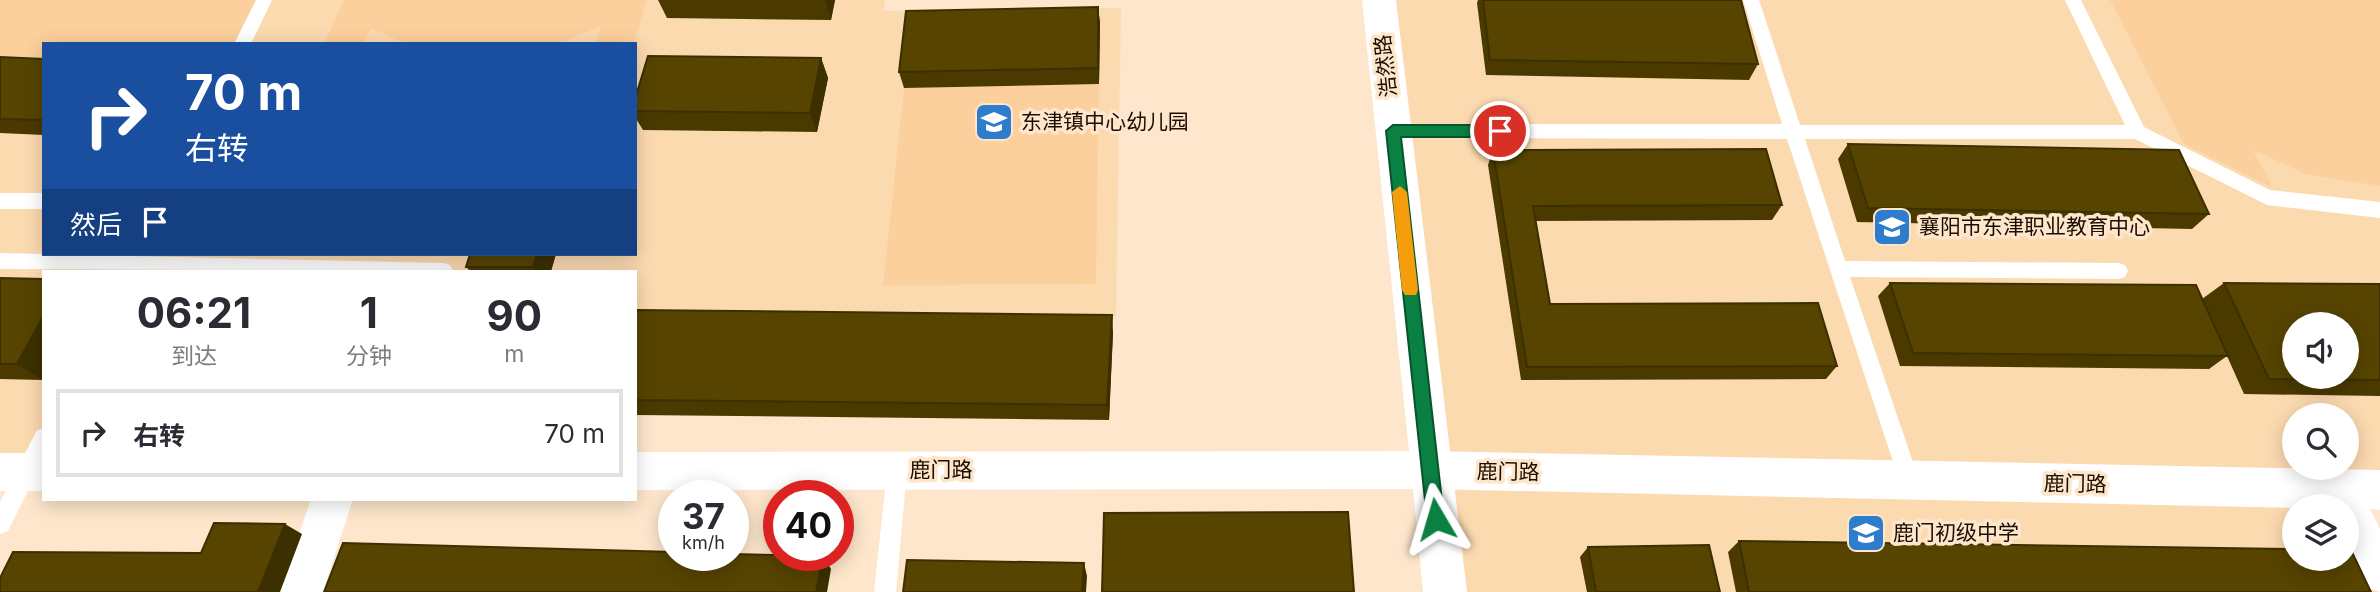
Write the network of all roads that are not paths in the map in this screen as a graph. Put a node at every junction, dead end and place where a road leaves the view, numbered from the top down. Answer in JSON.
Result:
{"nodes":[{"id":1,"x":264,"y":0,"type":"edge"},
{"id":2,"x":1379,"y":0,"type":"edge"},
{"id":3,"x":1751,"y":0,"type":"edge"},
{"id":4,"x":2073,"y":0,"type":"edge"},
{"id":5,"x":243,"y":42,"type":"edge"},
{"id":6,"x":1393,"y":131,"type":"junction"},
{"id":7,"x":1793,"y":131,"type":"junction"},
{"id":8,"x":2137,"y":132,"type":"junction"},
{"id":9,"x":0,"y":201,"type":"edge"},
{"id":10,"x":42,"y":201,"type":"edge"},
{"id":11,"x":2380,"y":210,"type":"edge"},
{"id":12,"x":0,"y":261,"type":"edge"},
{"id":13,"x":132,"y":262,"type":"edge"},
{"id":14,"x":1838,"y":269,"type":"junction"},
{"id":15,"x":408,"y":270,"type":"edge"},
{"id":16,"x":2118,"y":271,"type":"dead end"},
{"id":17,"x":28,"y":463,"type":"edge"},
{"id":18,"x":1429,"y":470,"type":"junction"},
{"id":19,"x":637,"y":471,"type":"edge"},
{"id":20,"x":897,"y":471,"type":"junction"},
{"id":21,"x":1909,"y":480,"type":"junction"},
{"id":22,"x":2380,"y":490,"type":"edge"},
{"id":23,"x":2359,"y":496,"type":"edge"},
{"id":24,"x":2282,"y":498,"type":"edge"},
{"id":25,"x":331,"y":501,"type":"edge"},
{"id":26,"x":0,"y":524,"type":"edge"},
{"id":27,"x":2359,"y":532,"type":"edge"},
{"id":28,"x":2380,"y":573,"type":"edge"},
{"id":29,"x":302,"y":592,"type":"edge"},
{"id":30,"x":885,"y":592,"type":"edge"},
{"id":31,"x":1445,"y":592,"type":"edge"}],
"edges":[{"from":1,"to":5,"type":"lane"},
{"from":2,"to":6,"type":"street","name":"浩然路"},
{"from":3,"to":7,"type":"lane"},
{"from":4,"to":8,"type":"lane"},
{"from":6,"to":7,"type":"lane"},
{"from":6,"to":18,"type":"street","name":"浩然路"},
{"from":7,"to":8,"type":"lane"},
{"from":7,"to":14,"type":"lane"},
{"from":8,"to":11,"type":"lane"},
{"from":9,"to":10,"type":"lane"},
{"from":12,"to":13,"type":"lane"},
{"from":13,"to":15,"type":"lane"},
{"from":14,"to":16,"type":"lane"},
{"from":14,"to":21,"type":"lane"},
{"from":17,"to":26,"type":"lane"},
{"from":18,"to":20,"type":"street","name":"鹿门路"},
{"from":18,"to":21,"type":"street","name":"鹿门路"},
{"from":18,"to":31,"type":"street","name":"浩然路"},
{"from":19,"to":20,"type":"street","name":"鹿门路"},
{"from":20,"to":30,"type":"lane"},
{"from":21,"to":24,"type":"street","name":"鹿门路"},
{"from":22,"to":23,"type":"street","name":"鹿门路"},
{"from":25,"to":29,"type":"street"},
{"from":27,"to":28,"type":"street"}]}
